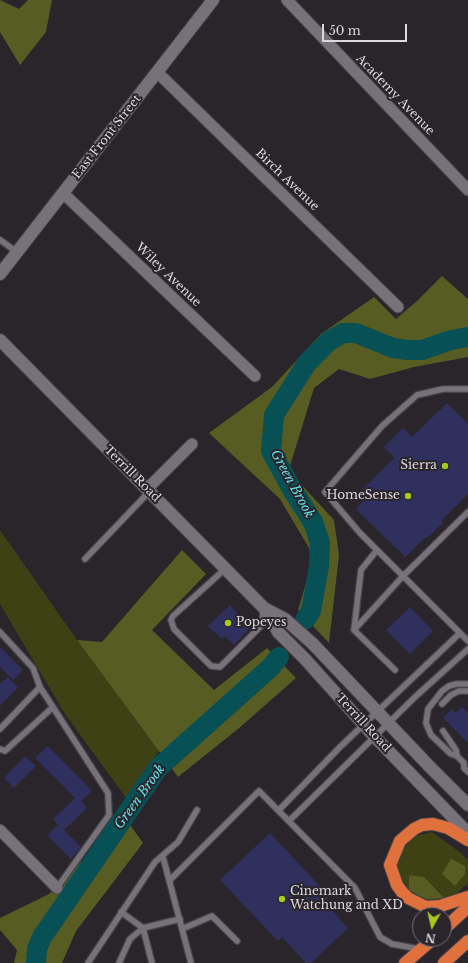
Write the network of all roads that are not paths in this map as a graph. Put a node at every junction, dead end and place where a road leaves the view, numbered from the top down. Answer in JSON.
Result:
{"nodes":[{"id":1,"x":213,"y":0,"type":"edge"},
{"id":2,"x":287,"y":0,"type":"edge"},
{"id":3,"x":157,"y":72,"type":"junction"},
{"id":4,"x":468,"y":190,"type":"edge"},
{"id":5,"x":63,"y":193,"type":"junction"},
{"id":6,"x":0,"y":240,"type":"edge"},
{"id":7,"x":17,"y":252,"type":"junction"},
{"id":8,"x":0,"y":274,"type":"edge"},
{"id":9,"x":398,"y":307,"type":"dead end"},
{"id":10,"x":0,"y":340,"type":"edge"},
{"id":11,"x":255,"y":376,"type":"dead end"},
{"id":12,"x":468,"y":389,"type":"edge"},
{"id":13,"x":192,"y":444,"type":"dead end"},
{"id":14,"x":148,"y":490,"type":"junction"},
{"id":15,"x":468,"y":512,"type":"edge"},
{"id":16,"x":377,"y":550,"type":"junction"},
{"id":17,"x":86,"y":559,"type":"dead end"},
{"id":18,"x":225,"y":568,"type":"junction"},
{"id":19,"x":403,"y":576,"type":"junction"},
{"id":20,"x":264,"y":608,"type":"junction"},
{"id":21,"x":354,"y":630,"type":"junction"},
{"id":22,"x":0,"y":632,"type":"edge"},
{"id":23,"x":460,"y":633,"type":"junction"},
{"id":24,"x":468,"y":641,"type":"edge"},
{"id":25,"x":468,"y":649,"type":"edge"},
{"id":26,"x":395,"y":670,"type":"dead end"},
{"id":27,"x":468,"y":684,"type":"edge"},
{"id":28,"x":40,"y":687,"type":"junction"},
{"id":29,"x":468,"y":691,"type":"edge"},
{"id":30,"x":442,"y":704,"type":"dead end"},
{"id":31,"x":53,"y":707,"type":"junction"},
{"id":32,"x":377,"y":712,"type":"junction"},
{"id":33,"x":388,"y":723,"type":"junction"},
{"id":34,"x":364,"y":725,"type":"junction"},
{"id":35,"x":0,"y":729,"type":"edge"},
{"id":36,"x":443,"y":731,"type":"dead end"},
{"id":37,"x":374,"y":736,"type":"junction"},
{"id":38,"x":0,"y":749,"type":"edge"},
{"id":39,"x":457,"y":756,"type":"junction"},
{"id":40,"x":466,"y":763,"type":"edge"},
{"id":41,"x":468,"y":772,"type":"edge"},
{"id":42,"x":468,"y":805,"type":"edge"},
{"id":43,"x":197,"y":810,"type":"dead end"},
{"id":44,"x":279,"y":810,"type":"junction"},
{"id":45,"x":290,"y":820,"type":"junction"},
{"id":46,"x":0,"y":830,"type":"edge"},
{"id":47,"x":468,"y":832,"type":"edge"},
{"id":48,"x":468,"y":840,"type":"edge"},
{"id":49,"x":163,"y":857,"type":"junction"},
{"id":50,"x":170,"y":880,"type":"junction"},
{"id":51,"x":57,"y":888,"type":"joint"},
{"id":52,"x":468,"y":897,"type":"edge"},
{"id":53,"x":468,"y":907,"type":"edge"},
{"id":54,"x":121,"y":912,"type":"junction"},
{"id":55,"x":180,"y":919,"type":"junction"},
{"id":56,"x":452,"y":922,"type":"edge"},
{"id":57,"x":143,"y":928,"type":"junction"},
{"id":58,"x":182,"y":929,"type":"junction"},
{"id":59,"x":237,"y":941,"type":"dead end"},
{"id":60,"x":468,"y":941,"type":"edge"},
{"id":61,"x":422,"y":949,"type":"joint"},
{"id":62,"x":88,"y":963,"type":"edge"},
{"id":63,"x":119,"y":963,"type":"edge"},
{"id":64,"x":152,"y":963,"type":"edge"},
{"id":65,"x":191,"y":963,"type":"edge"},
{"id":66,"x":405,"y":963,"type":"edge"},
{"id":67,"x":444,"y":963,"type":"edge"}],
"edges":[{"from":1,"to":3,"type":"street","name":"East Front Street"},
{"from":2,"to":4,"type":"street","name":"Academy Avenue"},
{"from":3,"to":5,"type":"street","name":"East Front Street"},
{"from":3,"to":9,"type":"street","name":"Birch Avenue"},
{"from":5,"to":7,"type":"street","name":"East Front Street"},
{"from":5,"to":11,"type":"street","name":"Wiley Avenue"},
{"from":6,"to":7,"type":"lane"},
{"from":7,"to":8,"type":"street","name":"East Front Street"},
{"from":10,"to":14,"type":"street","name":"Terrill Road"},
{"from":12,"to":16,"type":"lane"},
{"from":13,"to":14,"type":"street"},
{"from":14,"to":17,"type":"lane"},
{"from":14,"to":18,"type":"street","name":"Terrill Road"},
{"from":15,"to":19,"type":"lane"},
{"from":16,"to":19,"type":"lane"},
{"from":16,"to":21,"type":"lane"},
{"from":18,"to":20,"type":"street","name":"Terrill Road"},
{"from":18,"to":20,"type":"lane"},
{"from":19,"to":21,"type":"lane"},
{"from":19,"to":23,"type":"lane"},
{"from":20,"to":32,"type":"street","name":"Terrill Road"},
{"from":20,"to":34,"type":"street","name":"Terrill Road"},
{"from":21,"to":26,"type":"lane"},
{"from":22,"to":28,"type":"lane"},
{"from":23,"to":24,"type":"lane"},
{"from":23,"to":32,"type":"lane"},
{"from":25,"to":33,"type":"lane"},
{"from":27,"to":39,"type":"lane"},
{"from":28,"to":31,"type":"lane"},
{"from":28,"to":35,"type":"lane"},
{"from":29,"to":30,"type":"lane"},
{"from":31,"to":38,"type":"lane"},
{"from":31,"to":51,"type":"lane"},
{"from":32,"to":33,"type":"street","name":"Terrill Road"},
{"from":32,"to":34,"type":"lane"},
{"from":33,"to":37,"type":"lane"},
{"from":33,"to":42,"type":"street","name":"Terrill Road"},
{"from":34,"to":37,"type":"street","name":"Terrill Road"},
{"from":34,"to":44,"type":"lane"},
{"from":36,"to":39,"type":"lane"},
{"from":37,"to":45,"type":"lane"},
{"from":37,"to":47,"type":"street","name":"Terrill Road"},
{"from":39,"to":40,"type":"lane"},
{"from":40,"to":41,"type":"lane"},
{"from":43,"to":49,"type":"lane"},
{"from":44,"to":45,"type":"lane"},
{"from":44,"to":50,"type":"lane"},
{"from":45,"to":61,"type":"lane"},
{"from":46,"to":51,"type":"street"},
{"from":48,"to":52,"type":"highway"},
{"from":49,"to":50,"type":"lane"},
{"from":49,"to":54,"type":"lane"},
{"from":50,"to":55,"type":"lane"},
{"from":53,"to":56,"type":"highway"},
{"from":54,"to":57,"type":"lane"},
{"from":54,"to":62,"type":"lane"},
{"from":55,"to":57,"type":"lane"},
{"from":55,"to":58,"type":"lane"},
{"from":57,"to":63,"type":"lane"},
{"from":57,"to":64,"type":"lane"},
{"from":58,"to":59,"type":"lane"},
{"from":58,"to":65,"type":"lane"},
{"from":60,"to":67,"type":"highway"},
{"from":61,"to":66,"type":"highway"}]}
